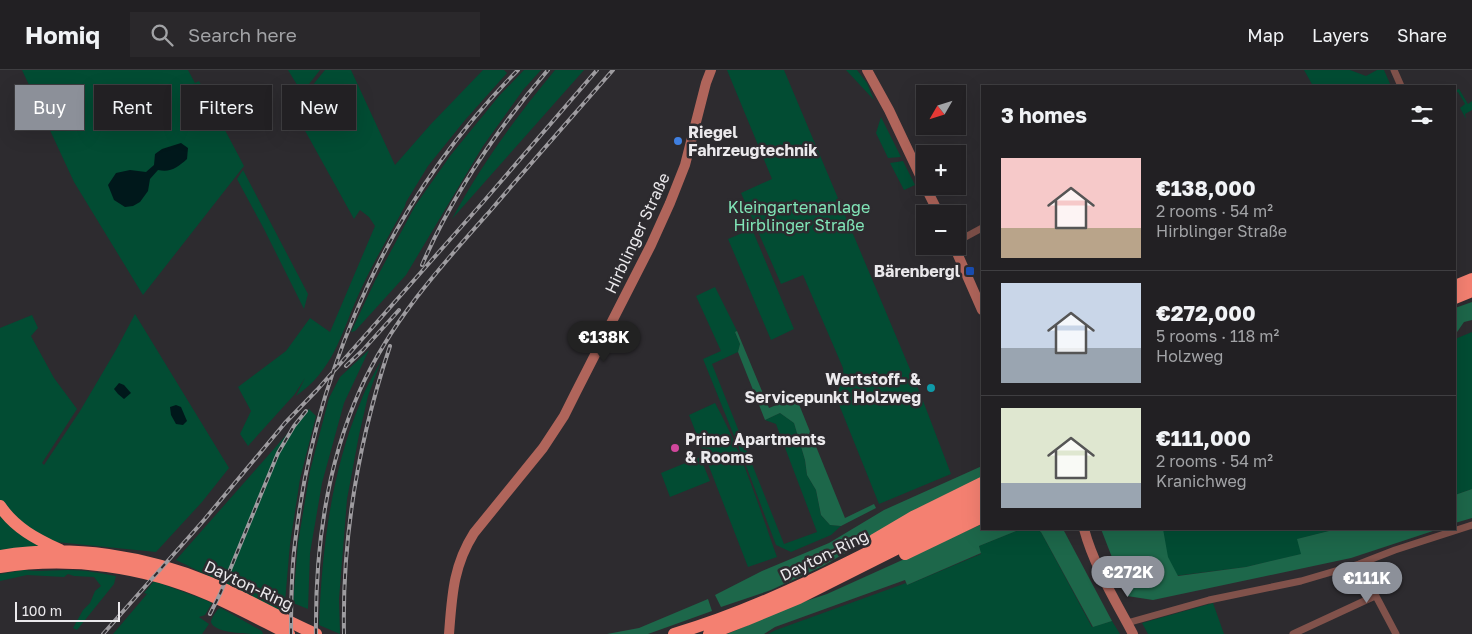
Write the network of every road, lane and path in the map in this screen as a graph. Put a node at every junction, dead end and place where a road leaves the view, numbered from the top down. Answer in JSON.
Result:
{"nodes":[{"id":1,"x":711,"y":70,"type":"edge"},
{"id":2,"x":867,"y":70,"type":"edge"},
{"id":3,"x":1394,"y":70,"type":"edge"},
{"id":4,"x":1401,"y":85,"type":"edge"},
{"id":5,"x":916,"y":167,"type":"edge"},
{"id":6,"x":981,"y":228,"type":"edge"},
{"id":7,"x":966,"y":236,"type":"edge"},
{"id":8,"x":958,"y":255,"type":"edge"},
{"id":9,"x":1472,"y":279,"type":"edge"},
{"id":10,"x":1456,"y":286,"type":"edge"},
{"id":11,"x":1472,"y":291,"type":"edge"},
{"id":12,"x":1456,"y":298,"type":"edge"},
{"id":13,"x":981,"y":308,"type":"edge"},
{"id":14,"x":981,"y":483,"type":"edge"},
{"id":15,"x":981,"y":495,"type":"edge"},
{"id":16,"x":0,"y":506,"type":"edge"},
{"id":17,"x":981,"y":506,"type":"edge"},
{"id":18,"x":981,"y":517,"type":"edge"},
{"id":19,"x":1472,"y":525,"type":"edge"},
{"id":20,"x":1078,"y":530,"type":"edge"},
{"id":21,"x":1084,"y":530,"type":"edge"},
{"id":22,"x":1088,"y":545,"type":"junction"},
{"id":23,"x":64,"y":552,"type":"junction"},
{"id":24,"x":0,"y":556,"type":"edge"},
{"id":25,"x":1359,"y":564,"type":"junction"},
{"id":26,"x":0,"y":567,"type":"edge"},
{"id":27,"x":163,"y":572,"type":"junction"},
{"id":28,"x":829,"y":577,"type":"junction"},
{"id":29,"x":1375,"y":596,"type":"junction"},
{"id":30,"x":1127,"y":623,"type":"junction"},
{"id":31,"x":289,"y":634,"type":"edge"},
{"id":32,"x":316,"y":634,"type":"edge"},
{"id":33,"x":449,"y":634,"type":"edge"},
{"id":34,"x":674,"y":634,"type":"edge"},
{"id":35,"x":710,"y":634,"type":"edge"},
{"id":36,"x":1133,"y":634,"type":"edge"},
{"id":37,"x":1293,"y":634,"type":"edge"},
{"id":38,"x":1396,"y":634,"type":"edge"}],
"edges":[{"from":1,"to":33,"type":"street","name":"Hirblinger Straße"},
{"from":2,"to":5,"type":"street"},
{"from":3,"to":4,"type":"street"},
{"from":6,"to":7,"type":"street"},
{"from":8,"to":13,"type":"street"},
{"from":9,"to":10,"type":"highway"},
{"from":11,"to":12,"type":"highway"},
{"from":14,"to":28,"type":"highway"},
{"from":15,"to":28,"type":"highway","name":"Dayton-Ring"},
{"from":16,"to":23,"type":"highway"},
{"from":17,"to":28,"type":"highway","name":"Dayton-Ring"},
{"from":18,"to":28,"type":"highway"},
{"from":19,"to":25,"type":"street"},
{"from":20,"to":22,"type":"street"},
{"from":21,"to":22,"type":"street"},
{"from":22,"to":30,"type":"street"},
{"from":23,"to":24,"type":"highway"},
{"from":23,"to":27,"type":"highway"},
{"from":25,"to":29,"type":"street"},
{"from":25,"to":30,"type":"street"},
{"from":26,"to":27,"type":"highway"},
{"from":27,"to":31,"type":"highway","name":"Dayton-Ring"},
{"from":27,"to":32,"type":"highway","name":"Dayton-Ring"},
{"from":28,"to":34,"type":"highway","name":"Dayton-Ring"},
{"from":28,"to":35,"type":"highway","name":"Dayton-Ring"},
{"from":29,"to":37,"type":"street"},
{"from":29,"to":38,"type":"street"},
{"from":30,"to":36,"type":"street"}]}
